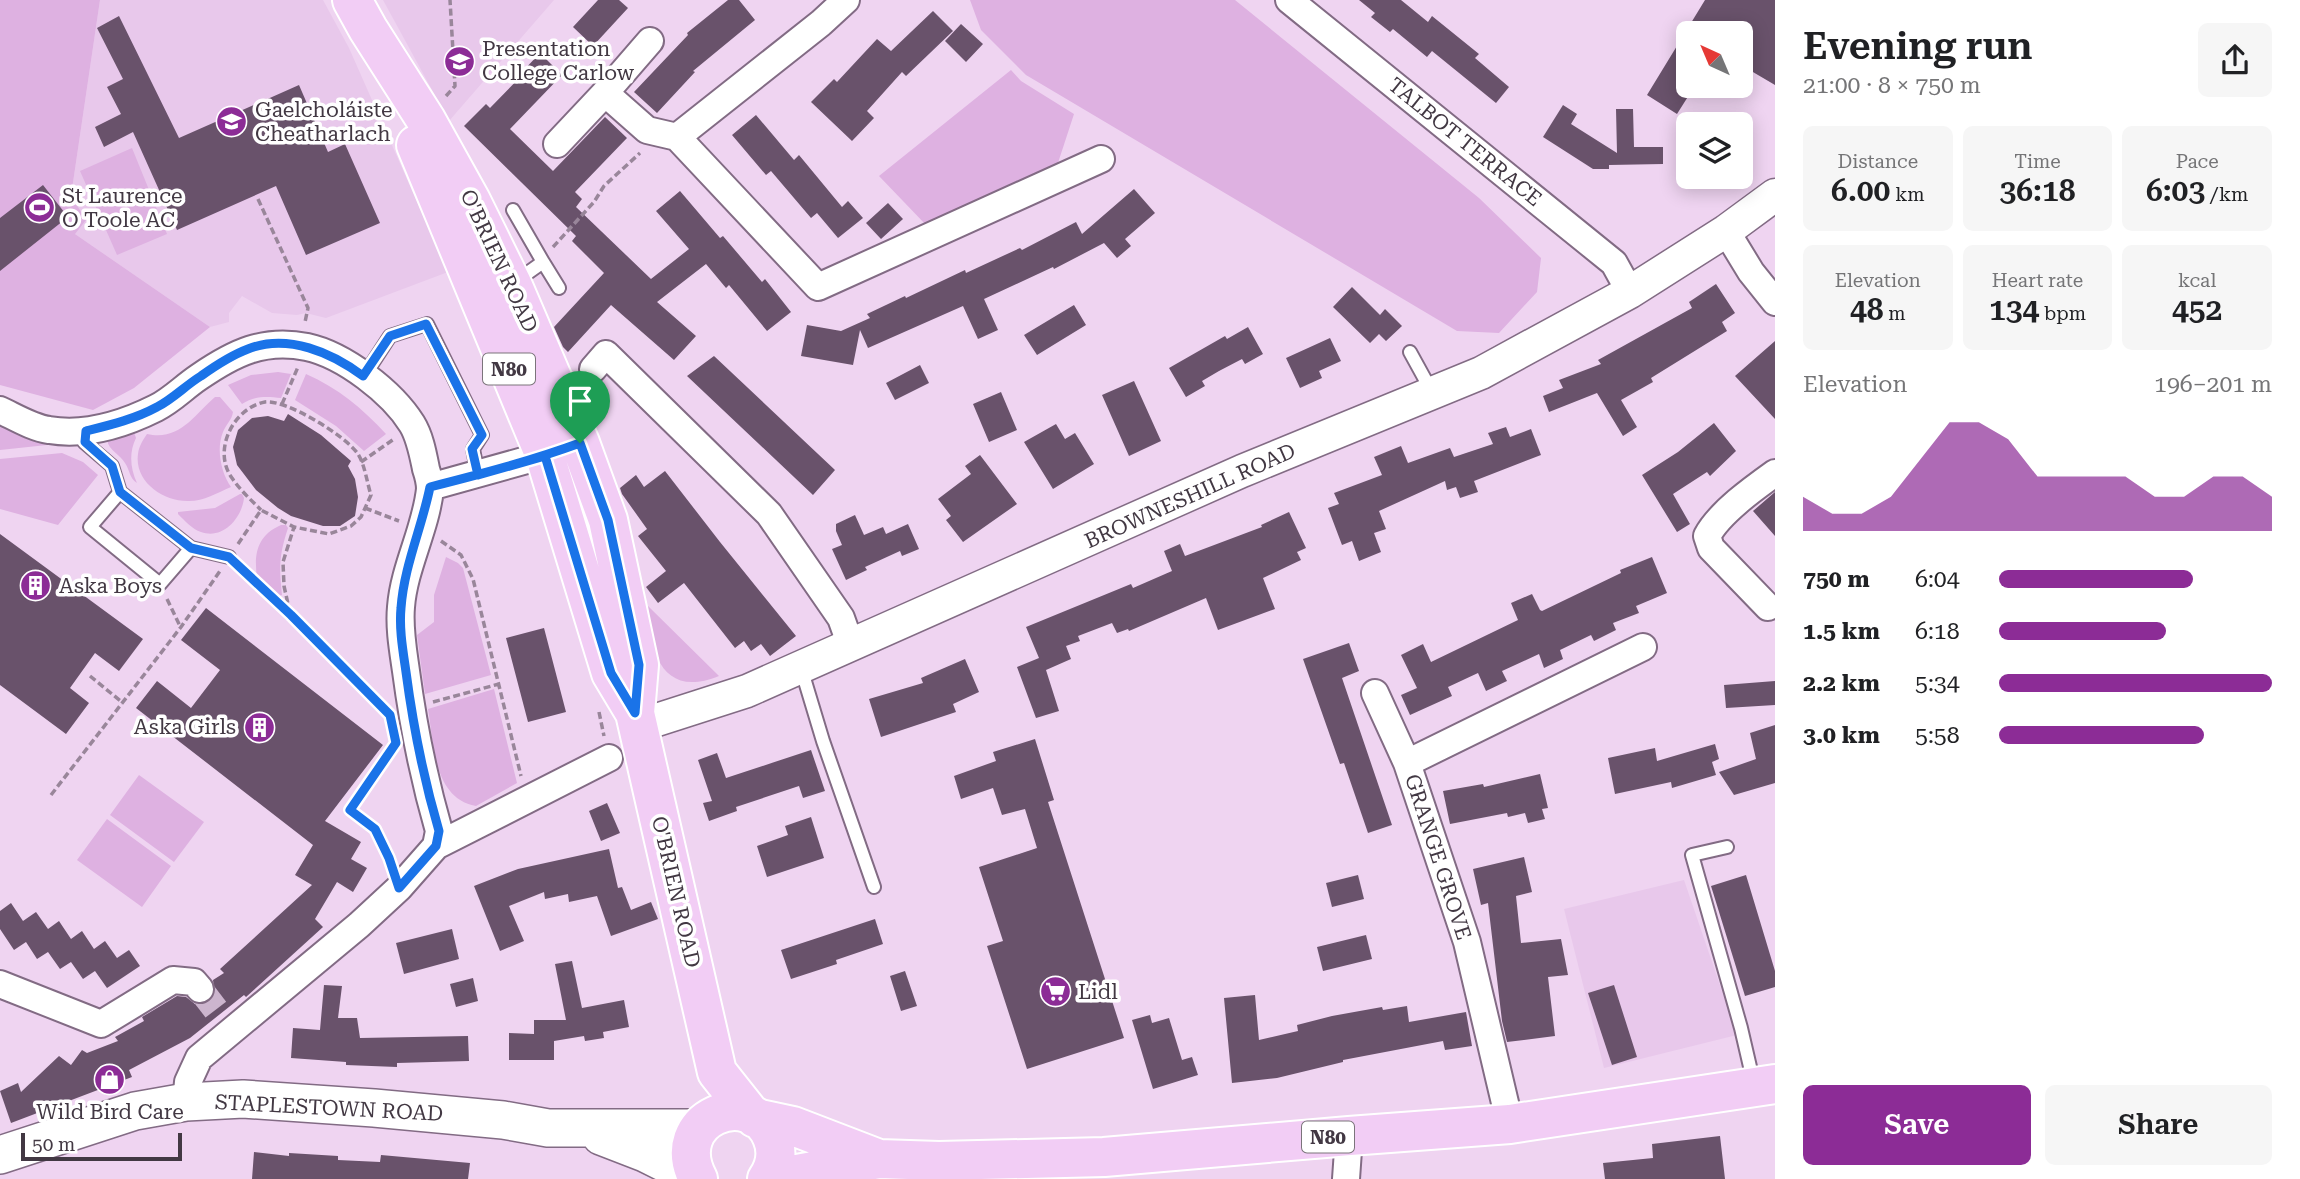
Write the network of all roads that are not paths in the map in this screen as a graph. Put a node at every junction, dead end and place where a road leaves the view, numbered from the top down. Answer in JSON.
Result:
{"nodes":[{"id":1,"x":846,"y":0,"type":"edge"},
{"id":2,"x":1289,"y":0,"type":"edge"},
{"id":3,"x":360,"y":14,"type":"edge"},
{"id":4,"x":650,"y":41,"type":"dead end"},
{"id":5,"x":605,"y":93,"type":"junction"},
{"id":6,"x":670,"y":135,"type":"junction"},
{"id":7,"x":557,"y":144,"type":"dead end"},
{"id":8,"x":1101,"y":159,"type":"dead end"},
{"id":9,"x":1775,"y":195,"type":"edge"},
{"id":10,"x":513,"y":210,"type":"dead end"},
{"id":11,"x":1726,"y":231,"type":"junction"},
{"id":12,"x":543,"y":262,"type":"junction"},
{"id":13,"x":512,"y":284,"type":"junction"},
{"id":14,"x":559,"y":288,"type":"dead end"},
{"id":15,"x":1630,"y":292,"type":"junction"},
{"id":16,"x":1775,"y":302,"type":"edge"},
{"id":17,"x":1410,"y":352,"type":"dead end"},
{"id":18,"x":593,"y":369,"type":"dead end"},
{"id":19,"x":363,"y":376,"type":"junction"},
{"id":20,"x":1433,"y":393,"type":"junction"},
{"id":21,"x":0,"y":410,"type":"edge"},
{"id":22,"x":86,"y":431,"type":"junction"},
{"id":23,"x":580,"y":443,"type":"junction"},
{"id":24,"x":545,"y":456,"type":"junction"},
{"id":25,"x":1775,"y":473,"type":"edge"},
{"id":26,"x":478,"y":475,"type":"junction"},
{"id":27,"x":430,"y":487,"type":"junction"},
{"id":28,"x":120,"y":492,"type":"junction"},
{"id":29,"x":191,"y":548,"type":"junction"},
{"id":30,"x":229,"y":557,"type":"road end"},
{"id":31,"x":1768,"y":607,"type":"dead end"},
{"id":32,"x":851,"y":646,"type":"junction"},
{"id":33,"x":1643,"y":647,"type":"dead end"},
{"id":34,"x":801,"y":668,"type":"junction"},
{"id":35,"x":1375,"y":694,"type":"dead end"},
{"id":36,"x":636,"y":720,"type":"junction"},
{"id":37,"x":608,"y":758,"type":"dead end"},
{"id":38,"x":1407,"y":763,"type":"junction"},
{"id":39,"x":436,"y":846,"type":"junction"},
{"id":40,"x":1727,"y":847,"type":"dead end"},
{"id":41,"x":874,"y":887,"type":"dead end"},
{"id":42,"x":0,"y":985,"type":"edge"},
{"id":43,"x":200,"y":989,"type":"tunnel mouth"},
{"id":44,"x":717,"y":1072,"type":"junction"},
{"id":45,"x":1765,"y":1086,"type":"edge"},
{"id":46,"x":186,"y":1102,"type":"junction"},
{"id":47,"x":753,"y":1116,"type":"junction"},
{"id":48,"x":1510,"y":1124,"type":"junction"},
{"id":49,"x":701,"y":1126,"type":"junction"},
{"id":50,"x":581,"y":1128,"type":"junction"},
{"id":51,"x":1349,"y":1136,"type":"junction"},
{"id":52,"x":0,"y":1155,"type":"edge"},
{"id":53,"x":879,"y":1159,"type":"junction"},
{"id":54,"x":1347,"y":1178,"type":"edge"},
{"id":55,"x":697,"y":1179,"type":"edge"},
{"id":56,"x":768,"y":1179,"type":"edge"}],
"edges":[{"from":1,"to":6,"type":"street"},
{"from":2,"to":15,"type":"street","name":"TALBOT TERRACE"},
{"from":3,"to":13,"type":"main road","name":"O'BRIEN ROAD","number":"N80"},
{"from":3,"to":24,"type":"main road","name":"O'BRIEN ROAD","number":"N80"},
{"from":4,"to":5,"type":"street"},
{"from":5,"to":6,"type":"street"},
{"from":5,"to":7,"type":"street"},
{"from":6,"to":8,"type":"street"},
{"from":9,"to":11,"type":"street","name":"BROWNESHILL ROAD"},
{"from":10,"to":12,"type":"lane"},
{"from":11,"to":15,"type":"street","name":"BROWNESHILL ROAD"},
{"from":11,"to":16,"type":"street"},
{"from":12,"to":13,"type":"lane"},
{"from":12,"to":14,"type":"lane"},
{"from":13,"to":23,"type":"main road","name":"O'BRIEN ROAD","number":"N80"},
{"from":15,"to":20,"type":"street","name":"BROWNESHILL ROAD"},
{"from":17,"to":20,"type":"lane"},
{"from":18,"to":32,"type":"street"},
{"from":19,"to":22,"type":"street"},
{"from":19,"to":26,"type":"lane"},
{"from":19,"to":27,"type":"street"},
{"from":20,"to":32,"type":"street","name":"BROWNESHILL ROAD"},
{"from":21,"to":22,"type":"street"},
{"from":22,"to":28,"type":"lane"},
{"from":23,"to":24,"type":"street"},
{"from":23,"to":36,"type":"main road","name":"O'BRIEN ROAD","number":"N80"},
{"from":24,"to":26,"type":"street"},
{"from":24,"to":36,"type":"main road","name":"O'BRIEN ROAD","number":"N80"},
{"from":25,"to":31,"type":"street"},
{"from":26,"to":27,"type":"street"},
{"from":27,"to":39,"type":"street"},
{"from":28,"to":29,"type":"lane"},
{"from":28,"to":29,"type":"lane"},
{"from":29,"to":30,"type":"lane"},
{"from":32,"to":34,"type":"street","name":"BROWNESHILL ROAD"},
{"from":33,"to":38,"type":"street","name":"GRANGE GROVE"},
{"from":34,"to":36,"type":"street","name":"BROWNESHILL ROAD"},
{"from":34,"to":41,"type":"lane"},
{"from":35,"to":38,"type":"street"},
{"from":36,"to":44,"type":"main road","name":"O'BRIEN ROAD","number":"N80"},
{"from":37,"to":39,"type":"street"},
{"from":38,"to":48,"type":"street","name":"GRANGE GROVE"},
{"from":39,"to":46,"type":"street"},
{"from":40,"to":45,"type":"lane"},
{"from":42,"to":43,"type":"street"},
{"from":44,"to":47,"type":"main road","name":"O'BRIEN ROAD","number":"N80"},
{"from":44,"to":49,"type":"main road","name":"O'BRIEN ROAD","number":"N80"},
{"from":45,"to":48,"type":"main road","number":"N80"},
{"from":46,"to":50,"type":"main road","name":"STAPLESTOWN ROAD"},
{"from":46,"to":52,"type":"main road","name":"STAPLESTOWN ROAD"},
{"from":47,"to":49,"type":"main road","number":"N80"},
{"from":47,"to":53,"type":"main road","number":"N80"},
{"from":47,"to":56,"type":"main road","number":"N80"},
{"from":48,"to":51,"type":"main road","number":"N80"},
{"from":49,"to":50,"type":"main road","name":"STAPLESTOWN ROAD"},
{"from":49,"to":55,"type":"main road","number":"N80"},
{"from":50,"to":55,"type":"main road","name":"STAPLESTOWN ROAD"},
{"from":51,"to":53,"type":"main road","number":"N80"},
{"from":51,"to":54,"type":"street"},
{"from":53,"to":56,"type":"main road","number":"N80"}]}
